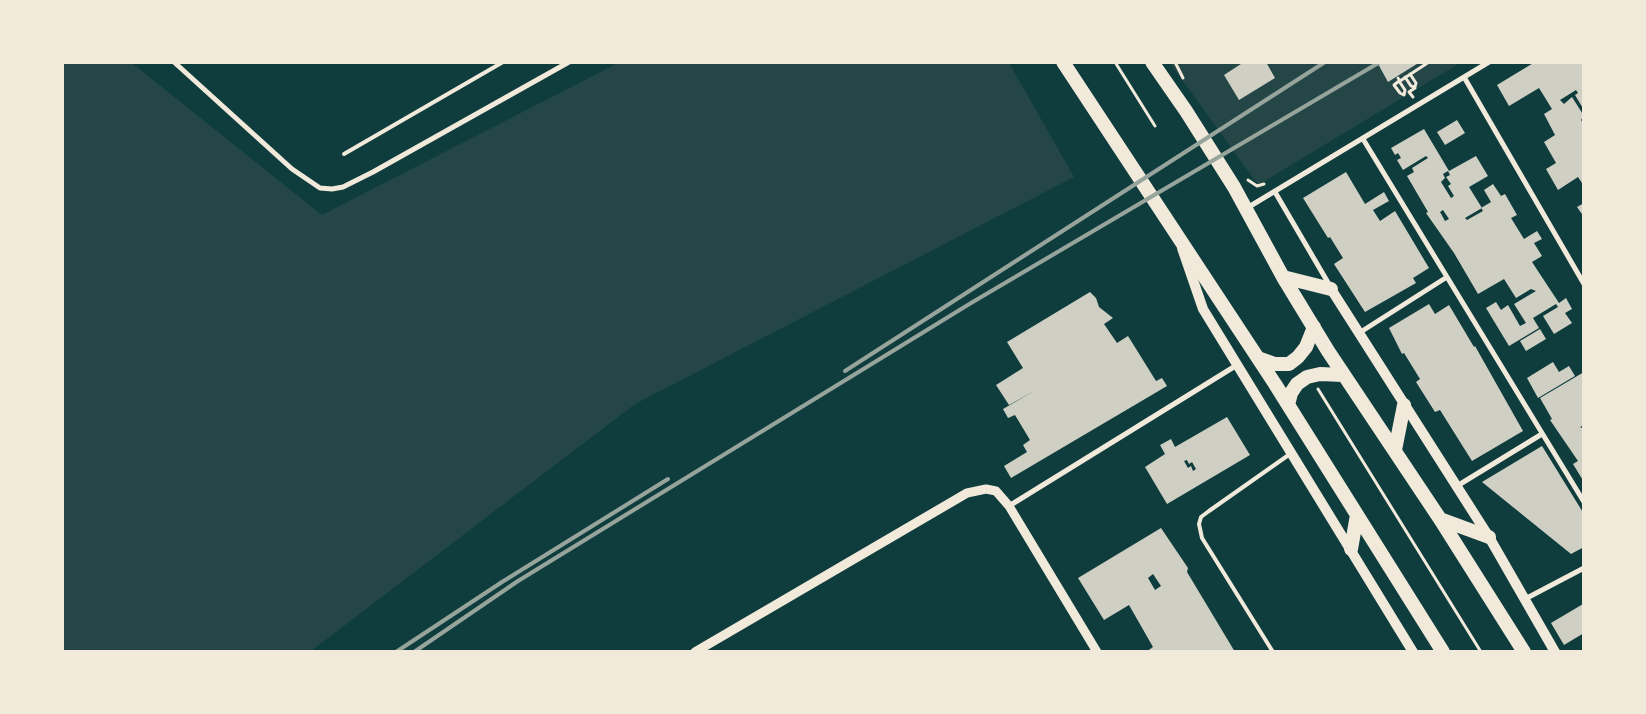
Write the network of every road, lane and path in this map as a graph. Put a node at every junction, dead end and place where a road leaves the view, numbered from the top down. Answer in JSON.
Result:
{"nodes":[{"id":1,"x":174,"y":62,"type":"edge"},
{"id":2,"x":503,"y":62,"type":"edge"},
{"id":3,"x":569,"y":62,"type":"edge"},
{"id":4,"x":1064,"y":62,"type":"edge"},
{"id":5,"x":1115,"y":62,"type":"edge"},
{"id":6,"x":1152,"y":62,"type":"edge"},
{"id":7,"x":1175,"y":62,"type":"edge"},
{"id":8,"x":1429,"y":62,"type":"edge"},
{"id":9,"x":1489,"y":62,"type":"edge"},
{"id":10,"x":1410,"y":74,"type":"junction"},
{"id":11,"x":1405,"y":77,"type":"junction"},
{"id":12,"x":1464,"y":77,"type":"junction"},
{"id":13,"x":1185,"y":83,"type":"dead end"},
{"id":14,"x":1409,"y":92,"type":"dead end"},
{"id":15,"x":1155,"y":126,"type":"dead end"},
{"id":16,"x":1363,"y":139,"type":"junction"},
{"id":17,"x":344,"y":154,"type":"dead end"},
{"id":18,"x":1245,"y":174,"type":"dead end"},
{"id":19,"x":1275,"y":192,"type":"junction"},
{"id":20,"x":1246,"y":209,"type":"junction"},
{"id":21,"x":1177,"y":235,"type":"junction"},
{"id":22,"x":1283,"y":277,"type":"junction"},
{"id":23,"x":1447,"y":277,"type":"junction"},
{"id":24,"x":1584,"y":284,"type":"edge"},
{"id":25,"x":1332,"y":289,"type":"junction"},
{"id":26,"x":1314,"y":327,"type":"junction"},
{"id":27,"x":1359,"y":333,"type":"junction"},
{"id":28,"x":1258,"y":358,"type":"junction"},
{"id":29,"x":1237,"y":365,"type":"junction"},
{"id":30,"x":1343,"y":375,"type":"junction"},
{"id":31,"x":1310,"y":376,"type":"junction"},
{"id":32,"x":1288,"y":405,"type":"junction"},
{"id":33,"x":1404,"y":405,"type":"junction"},
{"id":34,"x":1542,"y":434,"type":"junction"},
{"id":35,"x":1394,"y":450,"type":"junction"},
{"id":36,"x":1292,"y":453,"type":"junction"},
{"id":37,"x":1457,"y":486,"type":"junction"},
{"id":38,"x":1584,"y":502,"type":"edge"},
{"id":39,"x":1009,"y":506,"type":"junction"},
{"id":40,"x":1357,"y":515,"type":"junction"},
{"id":41,"x":1440,"y":519,"type":"junction"},
{"id":42,"x":1489,"y":537,"type":"junction"},
{"id":43,"x":1351,"y":549,"type":"junction"},
{"id":44,"x":1584,"y":568,"type":"edge"},
{"id":45,"x":1524,"y":599,"type":"junction"},
{"id":46,"x":695,"y":652,"type":"edge"},
{"id":47,"x":1097,"y":652,"type":"edge"},
{"id":48,"x":1273,"y":652,"type":"edge"},
{"id":49,"x":1413,"y":652,"type":"edge"},
{"id":50,"x":1443,"y":652,"type":"edge"},
{"id":51,"x":1481,"y":652,"type":"edge"},
{"id":52,"x":1524,"y":652,"type":"edge"},
{"id":53,"x":1555,"y":652,"type":"edge"}],
"edges":[{"from":1,"to":3,"type":"street"},
{"from":2,"to":17,"type":"lane"},
{"from":4,"to":21,"type":"highway"},
{"from":5,"to":15,"type":"path"},
{"from":6,"to":20,"type":"highway"},
{"from":7,"to":13,"type":"path"},
{"from":8,"to":10,"type":"path"},
{"from":9,"to":12,"type":"street"},
{"from":10,"to":11,"type":"path"},
{"from":10,"to":11,"type":"path"},
{"from":11,"to":14,"type":"path"},
{"from":12,"to":16,"type":"street"},
{"from":12,"to":24,"type":"street"},
{"from":16,"to":19,"type":"street"},
{"from":16,"to":23,"type":"street"},
{"from":18,"to":19,"type":"path"},
{"from":19,"to":20,"type":"street"},
{"from":19,"to":25,"type":"street"},
{"from":20,"to":22,"type":"highway"},
{"from":21,"to":28,"type":"highway"},
{"from":21,"to":29,"type":"main road"},
{"from":22,"to":25,"type":"highway"},
{"from":22,"to":26,"type":"highway"},
{"from":23,"to":27,"type":"street"},
{"from":23,"to":34,"type":"street"},
{"from":25,"to":27,"type":"main road"},
{"from":26,"to":28,"type":"highway"},
{"from":26,"to":30,"type":"highway"},
{"from":27,"to":33,"type":"main road"},
{"from":28,"to":32,"type":"highway"},
{"from":29,"to":36,"type":"main road"},
{"from":29,"to":39,"type":"street"},
{"from":30,"to":31,"type":"highway"},
{"from":30,"to":35,"type":"highway"},
{"from":31,"to":32,"type":"highway"},
{"from":31,"to":51,"type":"path"},
{"from":32,"to":40,"type":"highway"},
{"from":33,"to":35,"type":"highway"},
{"from":33,"to":37,"type":"main road"},
{"from":34,"to":37,"type":"street"},
{"from":34,"to":38,"type":"street"},
{"from":35,"to":41,"type":"highway"},
{"from":36,"to":43,"type":"main road"},
{"from":36,"to":48,"type":"lane"},
{"from":37,"to":42,"type":"main road"},
{"from":39,"to":46,"type":"street"},
{"from":39,"to":47,"type":"street"},
{"from":40,"to":43,"type":"highway"},
{"from":40,"to":50,"type":"highway"},
{"from":41,"to":42,"type":"highway"},
{"from":41,"to":52,"type":"highway"},
{"from":42,"to":45,"type":"main road"},
{"from":43,"to":49,"type":"main road"},
{"from":44,"to":45,"type":"street"},
{"from":45,"to":53,"type":"main road"}]}
